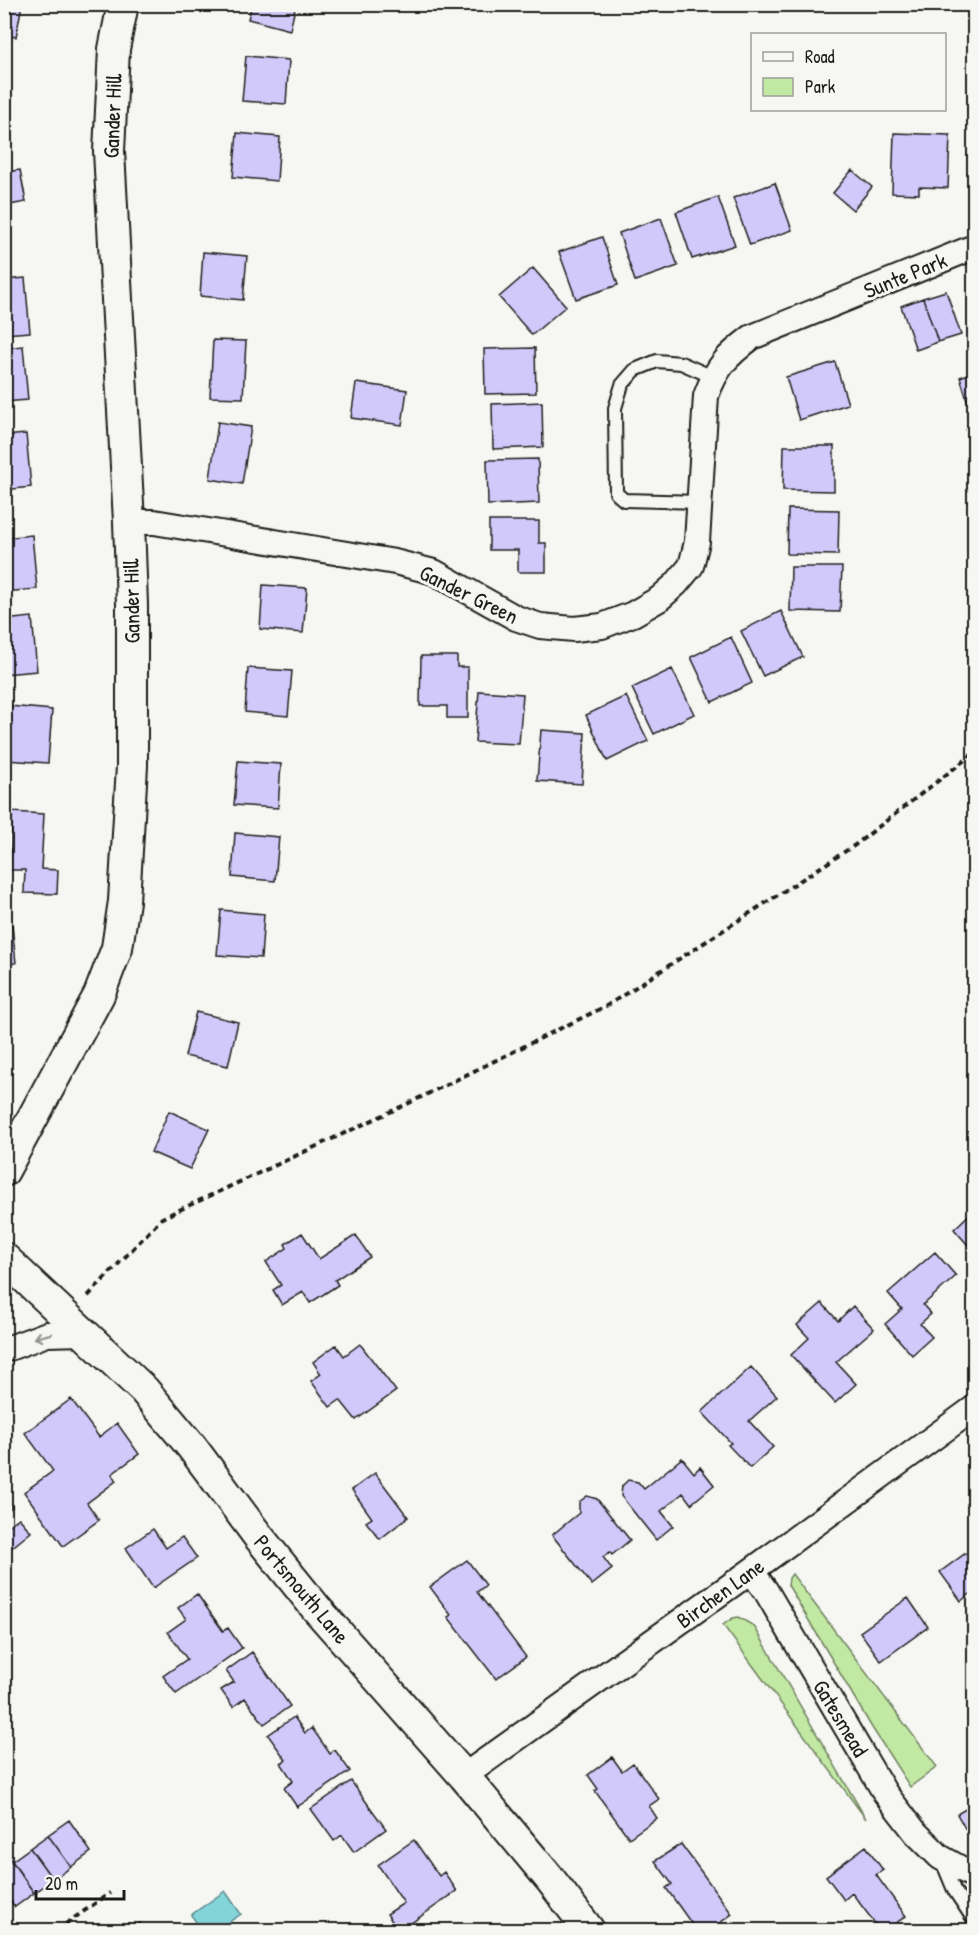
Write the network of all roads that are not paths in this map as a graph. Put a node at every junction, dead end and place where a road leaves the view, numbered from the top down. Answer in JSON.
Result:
{"nodes":[{"id":1,"x":123,"y":4,"type":"edge"},
{"id":2,"x":974,"y":247,"type":"edge"},
{"id":3,"x":836,"y":302,"type":"joint"},
{"id":4,"x":713,"y":377,"type":"junction"},
{"id":5,"x":701,"y":502,"type":"junction"},
{"id":6,"x":129,"y":522,"type":"junction"},
{"id":7,"x":4,"y":1171,"type":"edge"},
{"id":8,"x":4,"y":1258,"type":"edge"},
{"id":9,"x":75,"y":1326,"type":"junction"},
{"id":10,"x":4,"y":1350,"type":"edge"},
{"id":11,"x":975,"y":1408,"type":"edge"},
{"id":12,"x":752,"y":1571,"type":"junction"},
{"id":13,"x":464,"y":1776,"type":"junction"},
{"id":14,"x":940,"y":1857,"type":"junction"},
{"id":15,"x":975,"y":1876,"type":"edge"},
{"id":16,"x":975,"y":1920,"type":"edge"},
{"id":17,"x":589,"y":1930,"type":"edge"}],
"edges":[{"from":1,"to":6,"type":"street","name":"Gander Hill"},
{"from":2,"to":3,"type":"street","name":"Sunte Park"},
{"from":3,"to":4,"type":"street","name":"Gander Green"},
{"from":4,"to":5,"type":"street","name":"Gander Green"},
{"from":4,"to":5,"type":"lane"},
{"from":5,"to":6,"type":"street","name":"Gander Green"},
{"from":6,"to":7,"type":"street","name":"Gander Hill"},
{"from":8,"to":9,"type":"street","name":"Portsmouth Lane"},
{"from":9,"to":10,"type":"street","one_way":true},
{"from":9,"to":13,"type":"street","name":"Portsmouth Lane"},
{"from":11,"to":12,"type":"street","name":"Birchen Lane"},
{"from":12,"to":13,"type":"street","name":"Birchen Lane"},
{"from":12,"to":14,"type":"street","name":"Gatesmead"},
{"from":13,"to":17,"type":"street","name":"Portsmouth Lane"},
{"from":14,"to":15,"type":"street","name":"Gatesmead"},
{"from":14,"to":16,"type":"lane","name":"Gatesmead"}]}
